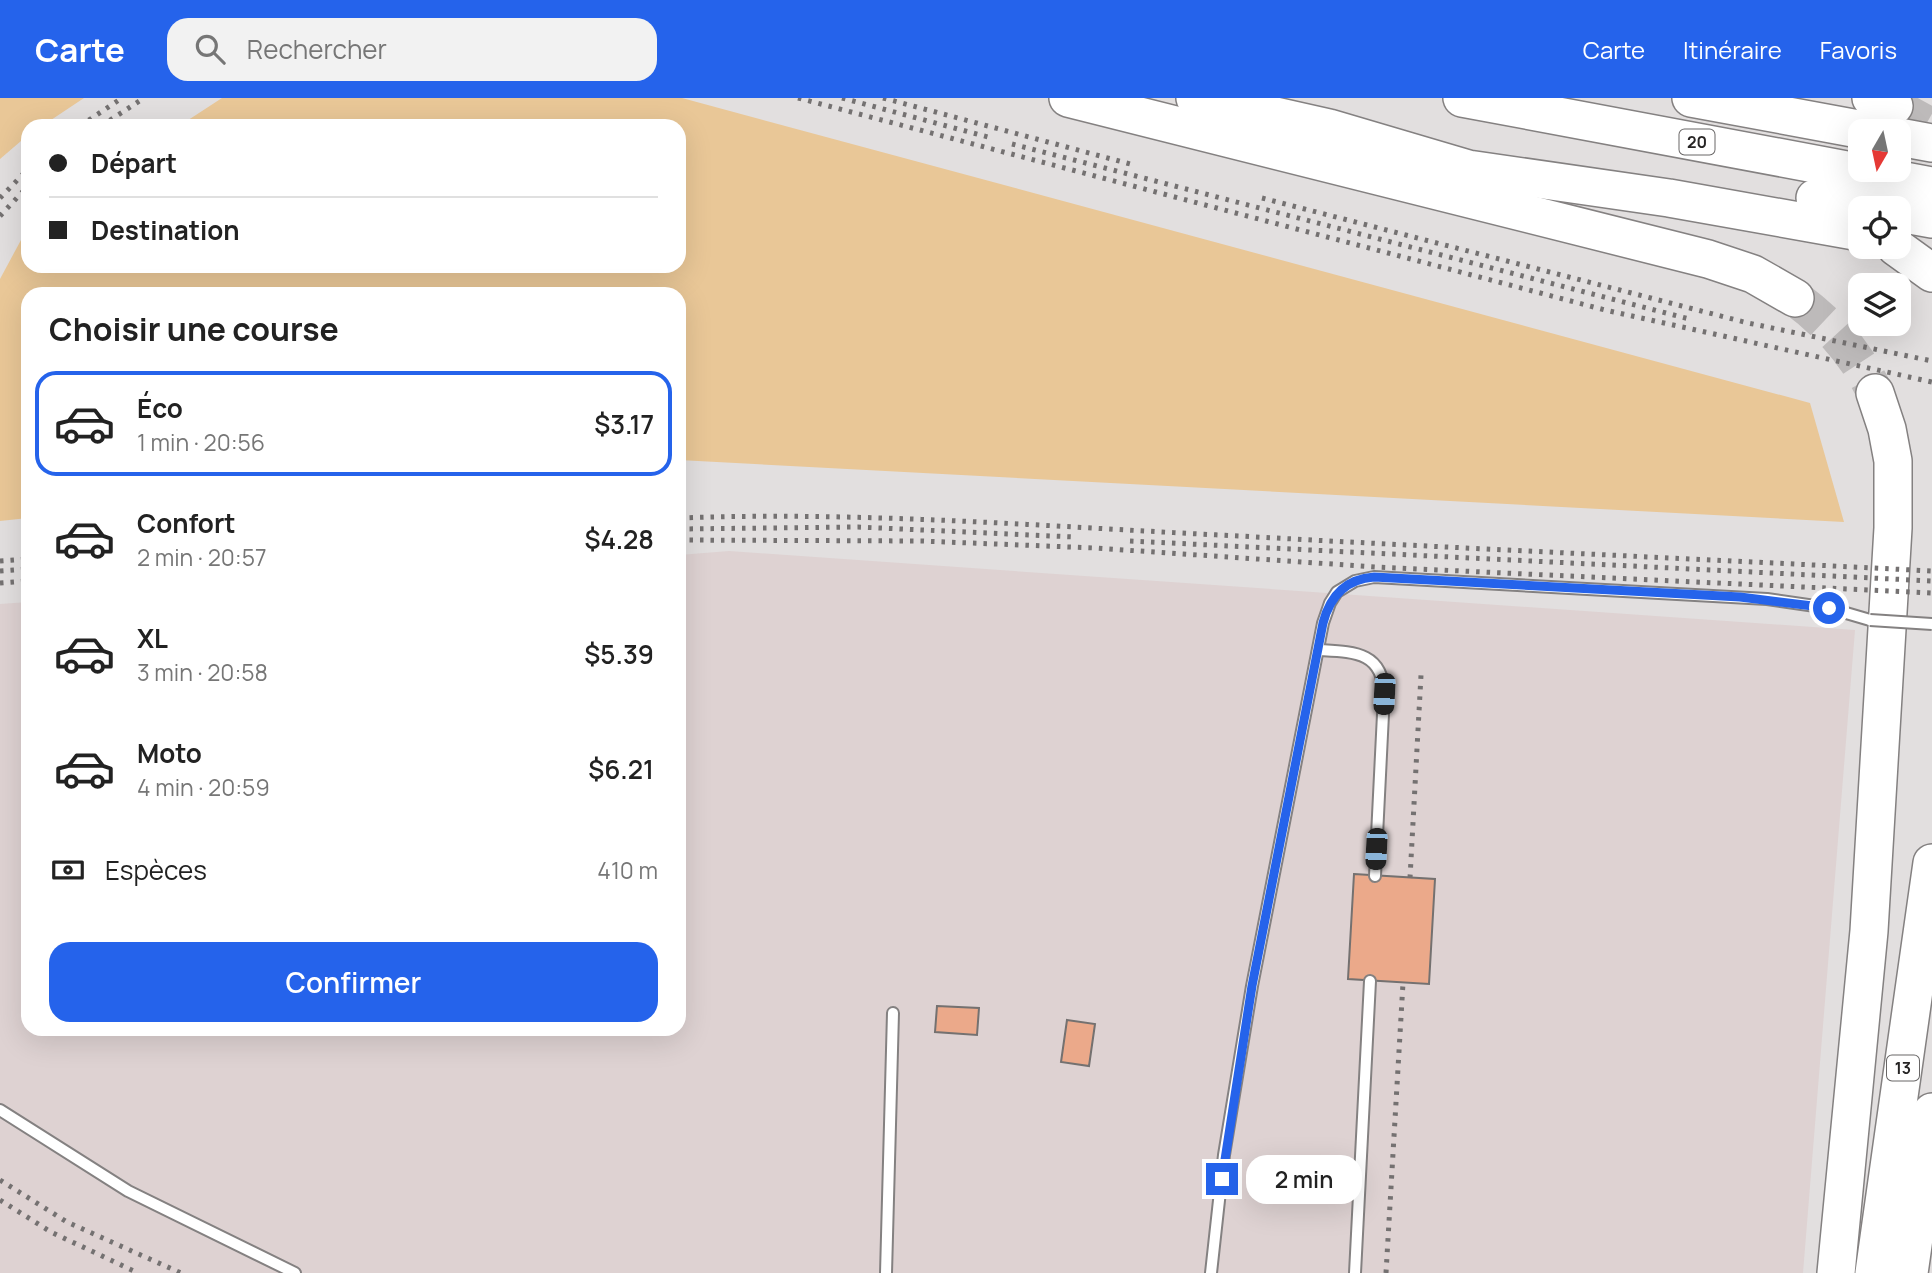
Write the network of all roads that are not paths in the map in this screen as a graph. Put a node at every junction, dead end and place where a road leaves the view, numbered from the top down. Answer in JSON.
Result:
{"nodes":[{"id":1,"x":1068,"y":98,"type":"edge"},
{"id":2,"x":1195,"y":98,"type":"edge"},
{"id":3,"x":1462,"y":98,"type":"edge"},
{"id":4,"x":1691,"y":98,"type":"edge"},
{"id":5,"x":1260,"y":105,"type":"edge"},
{"id":6,"x":1883,"y":118,"type":"edge"},
{"id":7,"x":1329,"y":128,"type":"junction"},
{"id":8,"x":1932,"y":143,"type":"edge"},
{"id":9,"x":1932,"y":186,"type":"edge"},
{"id":10,"x":1848,"y":204,"type":"edge"},
{"id":11,"x":1911,"y":215,"type":"edge"},
{"id":12,"x":1932,"y":219,"type":"edge"},
{"id":13,"x":1848,"y":230,"type":"edge"},
{"id":14,"x":1911,"y":258,"type":"edge"},
{"id":15,"x":1932,"y":273,"type":"edge"},
{"id":16,"x":1795,"y":298,"type":"tunnel mouth"},
{"id":17,"x":1875,"y":393,"type":"tunnel mouth"},
{"id":18,"x":1932,"y":624,"type":"edge"},
{"id":19,"x":1318,"y":650,"type":"junction"},
{"id":20,"x":1932,"y":863,"type":"edge"},
{"id":21,"x":1375,"y":876,"type":"dead end"},
{"id":22,"x":1370,"y":981,"type":"dead end"},
{"id":23,"x":893,"y":1013,"type":"dead end"},
{"id":24,"x":0,"y":1110,"type":"edge"},
{"id":25,"x":1932,"y":1112,"type":"edge"},
{"id":26,"x":295,"y":1273,"type":"edge"},
{"id":27,"x":886,"y":1273,"type":"edge"},
{"id":28,"x":1211,"y":1273,"type":"edge"},
{"id":29,"x":1355,"y":1273,"type":"edge"},
{"id":30,"x":1836,"y":1273,"type":"edge"},
{"id":31,"x":1874,"y":1273,"type":"edge"},
{"id":32,"x":1909,"y":1273,"type":"edge"}],
"edges":[{"from":1,"to":16,"type":"highway"},
{"from":2,"to":5,"type":"highway"},
{"from":3,"to":9,"type":"highway","number":"20"},
{"from":4,"to":6,"type":"highway"},
{"from":5,"to":7,"type":"highway"},
{"from":6,"to":8,"type":"highway"},
{"from":7,"to":10,"type":"highway"},
{"from":7,"to":13,"type":"highway"},
{"from":11,"to":12,"type":"highway"},
{"from":14,"to":15,"type":"highway"},
{"from":17,"to":30,"type":"highway"},
{"from":18,"to":19,"type":"lane","bridge":true},
{"from":19,"to":21,"type":"lane"},
{"from":19,"to":28,"type":"lane"},
{"from":20,"to":31,"type":"highway","number":"13"},
{"from":22,"to":29,"type":"lane"},
{"from":23,"to":27,"type":"lane"},
{"from":24,"to":26,"type":"lane"},
{"from":25,"to":32,"type":"highway"}]}
